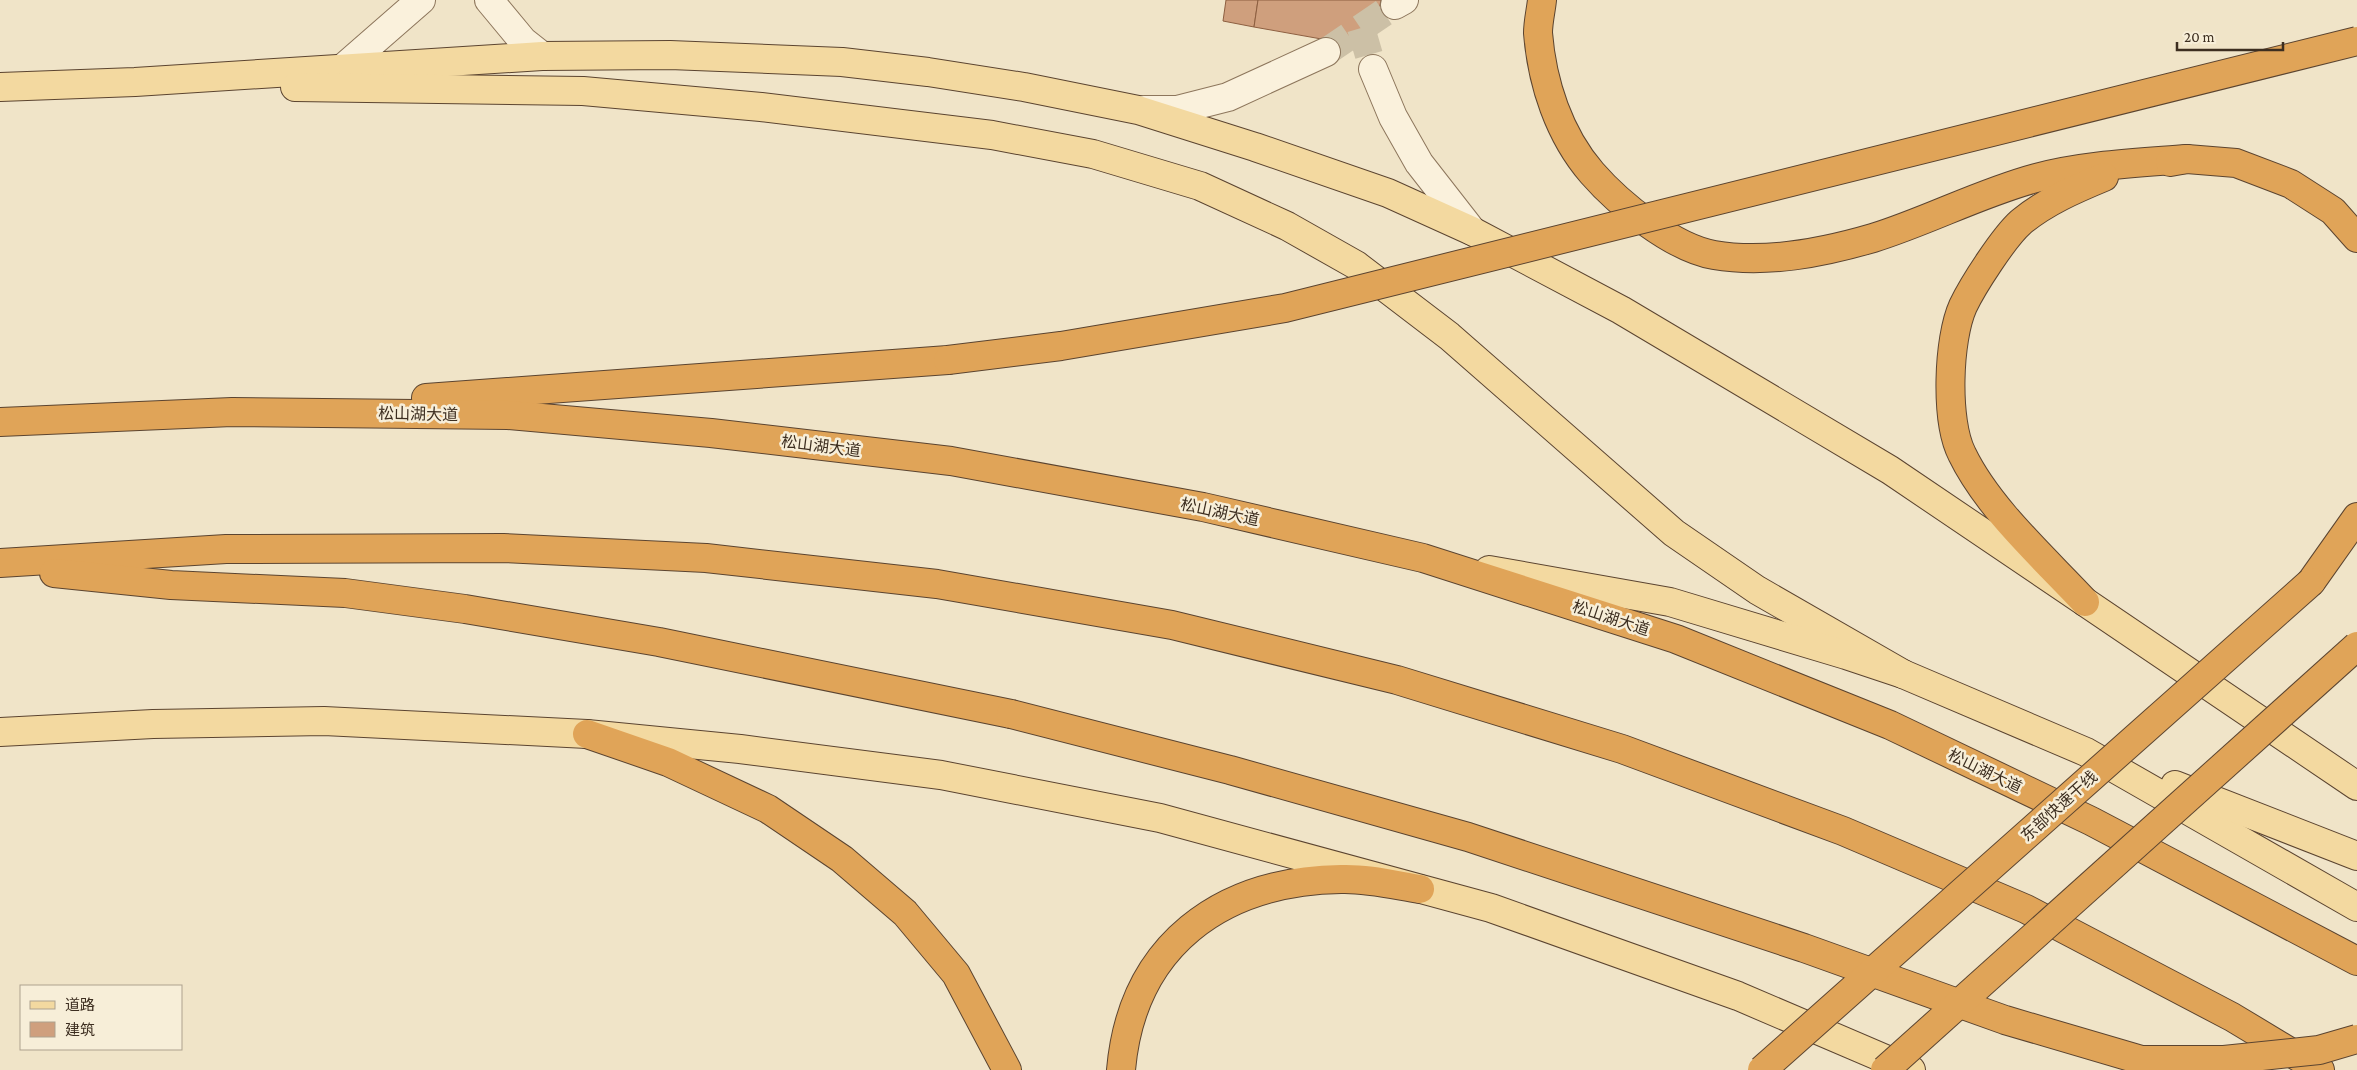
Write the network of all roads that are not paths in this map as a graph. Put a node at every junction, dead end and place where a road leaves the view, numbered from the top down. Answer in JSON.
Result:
{"nodes":[{"id":1,"x":421,"y":0,"type":"edge"},
{"id":2,"x":489,"y":0,"type":"edge"},
{"id":3,"x":1542,"y":0,"type":"edge"},
{"id":4,"x":2357,"y":41,"type":"edge"},
{"id":5,"x":1326,"y":52,"type":"tunnel mouth"},
{"id":6,"x":542,"y":56,"type":"junction"},
{"id":7,"x":343,"y":68,"type":"junction"},
{"id":8,"x":1373,"y":69,"type":"tunnel mouth"},
{"id":9,"x":135,"y":82,"type":"junction"},
{"id":10,"x":0,"y":87,"type":"edge"},
{"id":11,"x":1138,"y":110,"type":"junction"},
{"id":12,"x":2187,"y":159,"type":"junction"},
{"id":13,"x":1472,"y":231,"type":"junction"},
{"id":14,"x":2357,"y":238,"type":"edge"},
{"id":15,"x":232,"y":412,"type":"junction"},
{"id":16,"x":0,"y":422,"type":"edge"},
{"id":17,"x":2357,"y":517,"type":"edge"},
{"id":18,"x":2357,"y":544,"type":"edge"},
{"id":19,"x":1423,"y":558,"type":"junction"},
{"id":20,"x":0,"y":563,"type":"edge"},
{"id":21,"x":0,"y":567,"type":"edge"},
{"id":22,"x":2311,"y":582,"type":"junction"},
{"id":23,"x":2085,"y":602,"type":"junction"},
{"id":24,"x":2357,"y":646,"type":"edge"},
{"id":25,"x":1903,"y":674,"type":"junction"},
{"id":26,"x":0,"y":732,"type":"edge"},
{"id":27,"x":587,"y":734,"type":"junction"},
{"id":28,"x":2086,"y":752,"type":"junction"},
{"id":29,"x":2357,"y":786,"type":"edge"},
{"id":30,"x":2357,"y":856,"type":"edge"},
{"id":31,"x":1420,"y":889,"type":"junction"},
{"id":32,"x":2357,"y":907,"type":"edge"},
{"id":33,"x":2357,"y":961,"type":"edge"},
{"id":34,"x":2357,"y":1039,"type":"edge"},
{"id":35,"x":1007,"y":1070,"type":"edge"},
{"id":36,"x":1121,"y":1070,"type":"edge"},
{"id":37,"x":1762,"y":1070,"type":"edge"},
{"id":38,"x":1885,"y":1070,"type":"edge"},
{"id":39,"x":1911,"y":1070,"type":"edge"},
{"id":40,"x":2320,"y":1070,"type":"edge"}],
"edges":[{"from":1,"to":7,"type":"street"},
{"from":2,"to":6,"type":"street"},
{"from":3,"to":12,"type":"highway"},
{"from":4,"to":15,"type":"highway","bridge":true},
{"from":5,"to":11,"type":"street"},
{"from":6,"to":7,"type":"main road"},
{"from":6,"to":11,"type":"main road"},
{"from":7,"to":9,"type":"main road"},
{"from":8,"to":13,"type":"street"},
{"from":9,"to":10,"type":"main road"},
{"from":9,"to":25,"type":"main road"},
{"from":11,"to":13,"type":"main road"},
{"from":12,"to":14,"type":"highway"},
{"from":12,"to":23,"type":"highway"},
{"from":13,"to":23,"type":"main road"},
{"from":15,"to":16,"type":"highway","name":"松山湖大道"},
{"from":15,"to":19,"type":"highway","name":"松山湖大道"},
{"from":17,"to":22,"type":"highway"},
{"from":18,"to":22,"type":"highway","name":"东部快速干线"},
{"from":19,"to":25,"type":"main road"},
{"from":19,"to":33,"type":"highway","name":"松山湖大道"},
{"from":20,"to":40,"type":"highway"},
{"from":21,"to":34,"type":"highway","bridge":true},
{"from":22,"to":37,"type":"highway","name":"东部快速干线","bridge":true},
{"from":23,"to":29,"type":"main road"},
{"from":24,"to":38,"type":"highway","bridge":true},
{"from":25,"to":28,"type":"main road"},
{"from":26,"to":27,"type":"main road"},
{"from":27,"to":31,"type":"main road"},
{"from":27,"to":35,"type":"highway"},
{"from":28,"to":30,"type":"main road"},
{"from":28,"to":32,"type":"main road"},
{"from":31,"to":36,"type":"highway"},
{"from":31,"to":39,"type":"main road"}]}
